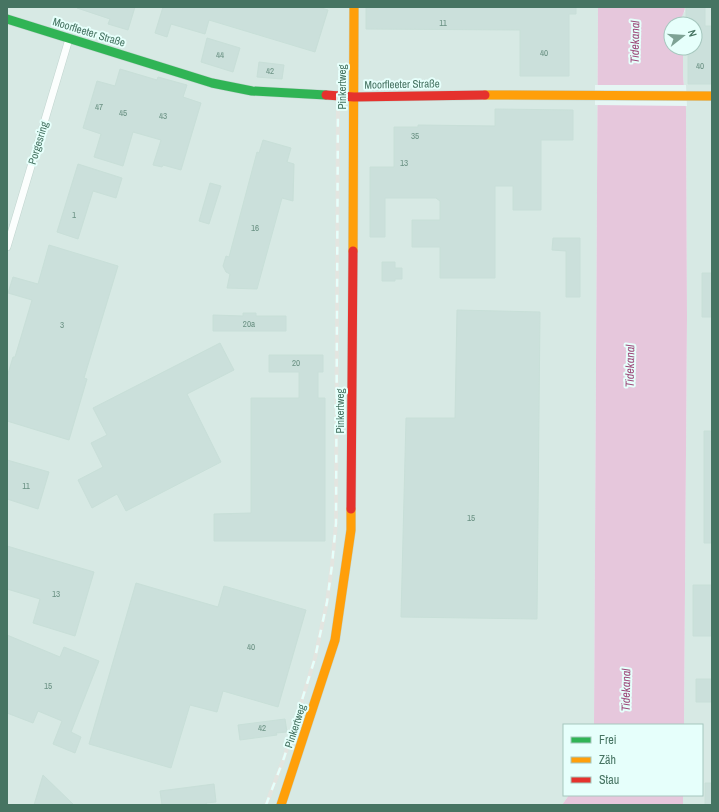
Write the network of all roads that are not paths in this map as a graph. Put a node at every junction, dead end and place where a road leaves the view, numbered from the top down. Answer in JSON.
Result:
{"nodes":[{"id":1,"x":354,"y":7,"type":"edge"},
{"id":2,"x":7,"y":20,"type":"edge"},
{"id":3,"x":69,"y":39,"type":"junction"},
{"id":4,"x":354,"y":96,"type":"junction"},
{"id":5,"x":712,"y":96,"type":"edge"},
{"id":6,"x":7,"y":247,"type":"edge"},
{"id":7,"x":281,"y":805,"type":"edge"}],
"edges":[{"from":1,"to":4,"type":"street","name":"Pinkertweg"},
{"from":2,"to":3,"type":"street","name":"Moorfleeter Straße"},
{"from":3,"to":4,"type":"street","name":"Moorfleeter Straße"},
{"from":3,"to":6,"type":"street","name":"Porgesring"},
{"from":4,"to":5,"type":"street","name":"Moorfleeter Straße"},
{"from":4,"to":7,"type":"street","name":"Pinkertweg"}]}
